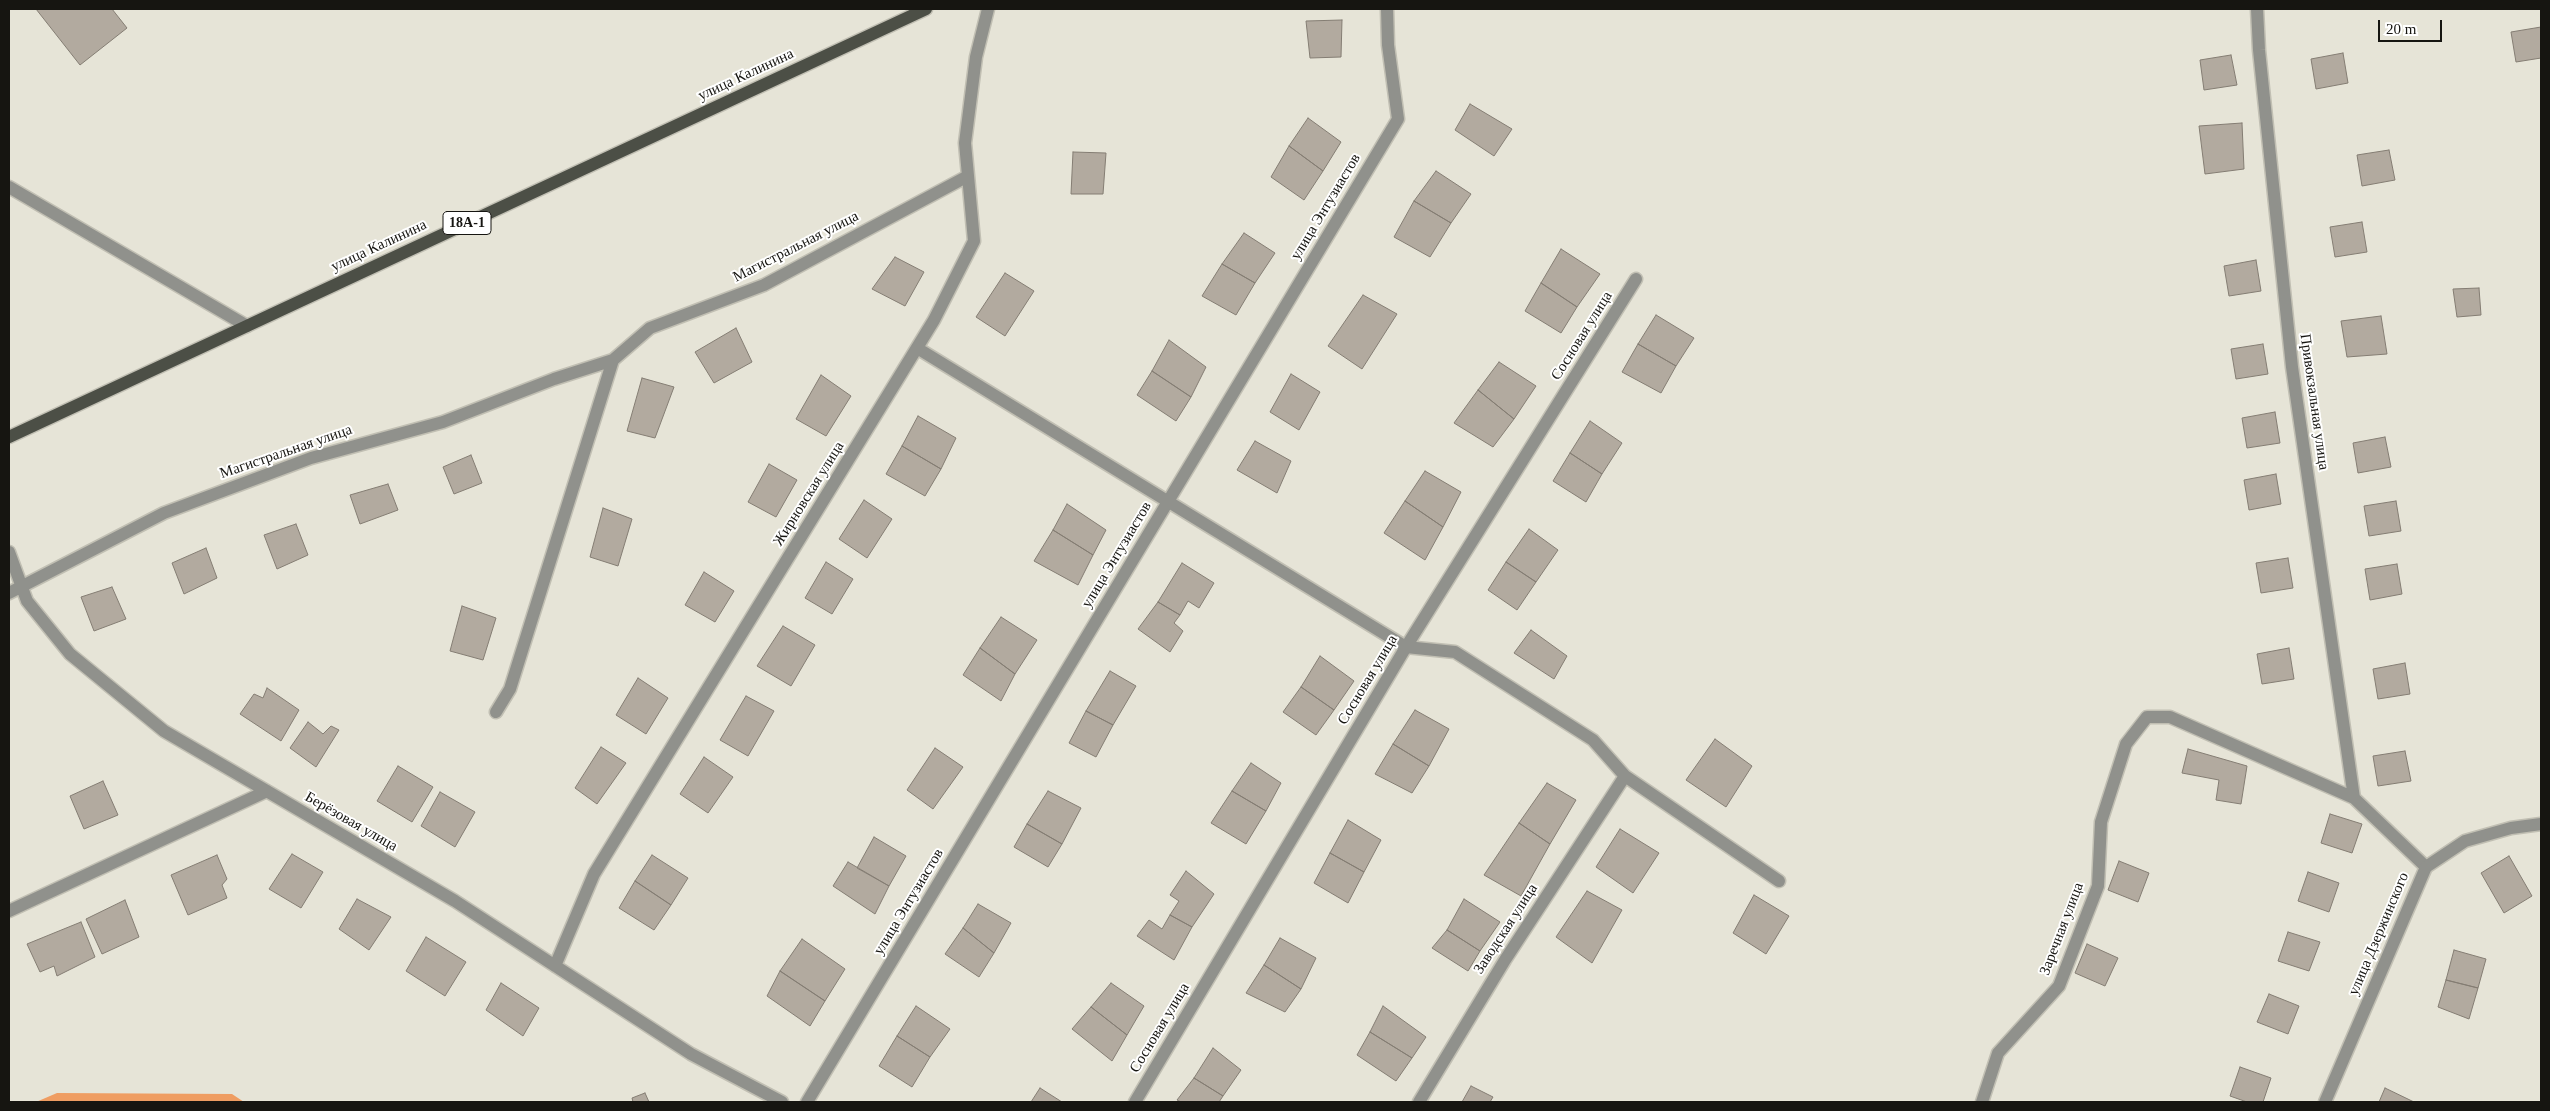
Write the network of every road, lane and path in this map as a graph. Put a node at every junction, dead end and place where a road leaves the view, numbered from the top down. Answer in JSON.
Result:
{"nodes":[{"id":1,"x":926,"y":9,"type":"edge"},
{"id":2,"x":988,"y":9,"type":"edge"},
{"id":3,"x":1387,"y":9,"type":"edge"},
{"id":4,"x":2256,"y":9,"type":"edge"},
{"id":5,"x":968,"y":176,"type":"junction"},
{"id":6,"x":9,"y":188,"type":"edge"},
{"id":7,"x":1636,"y":279,"type":"dead end"},
{"id":8,"x":247,"y":326,"type":"junction"},
{"id":9,"x":917,"y":348,"type":"junction"},
{"id":10,"x":613,"y":360,"type":"junction"},
{"id":11,"x":9,"y":437,"type":"edge"},
{"id":12,"x":1168,"y":502,"type":"junction"},
{"id":13,"x":9,"y":552,"type":"edge"},
{"id":14,"x":21,"y":586,"type":"junction"},
{"id":15,"x":9,"y":593,"type":"edge"},
{"id":16,"x":1406,"y":647,"type":"junction"},
{"id":17,"x":496,"y":712,"type":"dead end"},
{"id":18,"x":1625,"y":776,"type":"junction"},
{"id":19,"x":267,"y":791,"type":"junction"},
{"id":20,"x":2354,"y":798,"type":"junction"},
{"id":21,"x":2541,"y":824,"type":"edge"},
{"id":22,"x":2426,"y":867,"type":"junction"},
{"id":23,"x":1779,"y":881,"type":"dead end"},
{"id":24,"x":9,"y":911,"type":"edge"},
{"id":25,"x":555,"y":966,"type":"junction"},
{"id":26,"x":782,"y":1102,"type":"edge"},
{"id":27,"x":808,"y":1102,"type":"edge"},
{"id":28,"x":1135,"y":1102,"type":"edge"},
{"id":29,"x":1419,"y":1102,"type":"edge"},
{"id":30,"x":1982,"y":1102,"type":"edge"},
{"id":31,"x":2325,"y":1102,"type":"edge"}],
"edges":[{"from":1,"to":8,"type":"main road","name":"улица Калинина","number":"18А-1"},
{"from":2,"to":5,"type":"street","name":"Жирновская улица"},
{"from":3,"to":12,"type":"street","name":"улица Энтузиастов"},
{"from":4,"to":20,"type":"street","name":"Привокзальная улица"},
{"from":5,"to":9,"type":"street","name":"Жирновская улица"},
{"from":5,"to":10,"type":"street","name":"Магистральная улица"},
{"from":6,"to":8,"type":"street"},
{"from":7,"to":16,"type":"street","name":"Сосновая улица"},
{"from":8,"to":11,"type":"main road","name":"улица Калинина","number":"18А-1"},
{"from":9,"to":12,"type":"street"},
{"from":9,"to":25,"type":"street","name":"Жирновская улица"},
{"from":10,"to":14,"type":"street","name":"Магистральная улица"},
{"from":10,"to":17,"type":"street"},
{"from":12,"to":16,"type":"street"},
{"from":12,"to":27,"type":"street","name":"улица Энтузиастов"},
{"from":13,"to":14,"type":"street","name":"Берёзовая улица"},
{"from":14,"to":15,"type":"street","name":"Магистральная улица"},
{"from":14,"to":19,"type":"street","name":"Берёзовая улица"},
{"from":16,"to":18,"type":"street"},
{"from":16,"to":28,"type":"street","name":"Сосновая улица"},
{"from":18,"to":23,"type":"street"},
{"from":18,"to":29,"type":"street","name":"Заводская улица"},
{"from":19,"to":24,"type":"street"},
{"from":19,"to":25,"type":"street","name":"Берёзовая улица"},
{"from":20,"to":22,"type":"street"},
{"from":20,"to":30,"type":"street","name":"Заречная улица"},
{"from":21,"to":22,"type":"street","name":"улица Дзержинского"},
{"from":22,"to":31,"type":"street","name":"улица Дзержинского"},
{"from":25,"to":26,"type":"street","name":"Берёзовая улица"}]}
